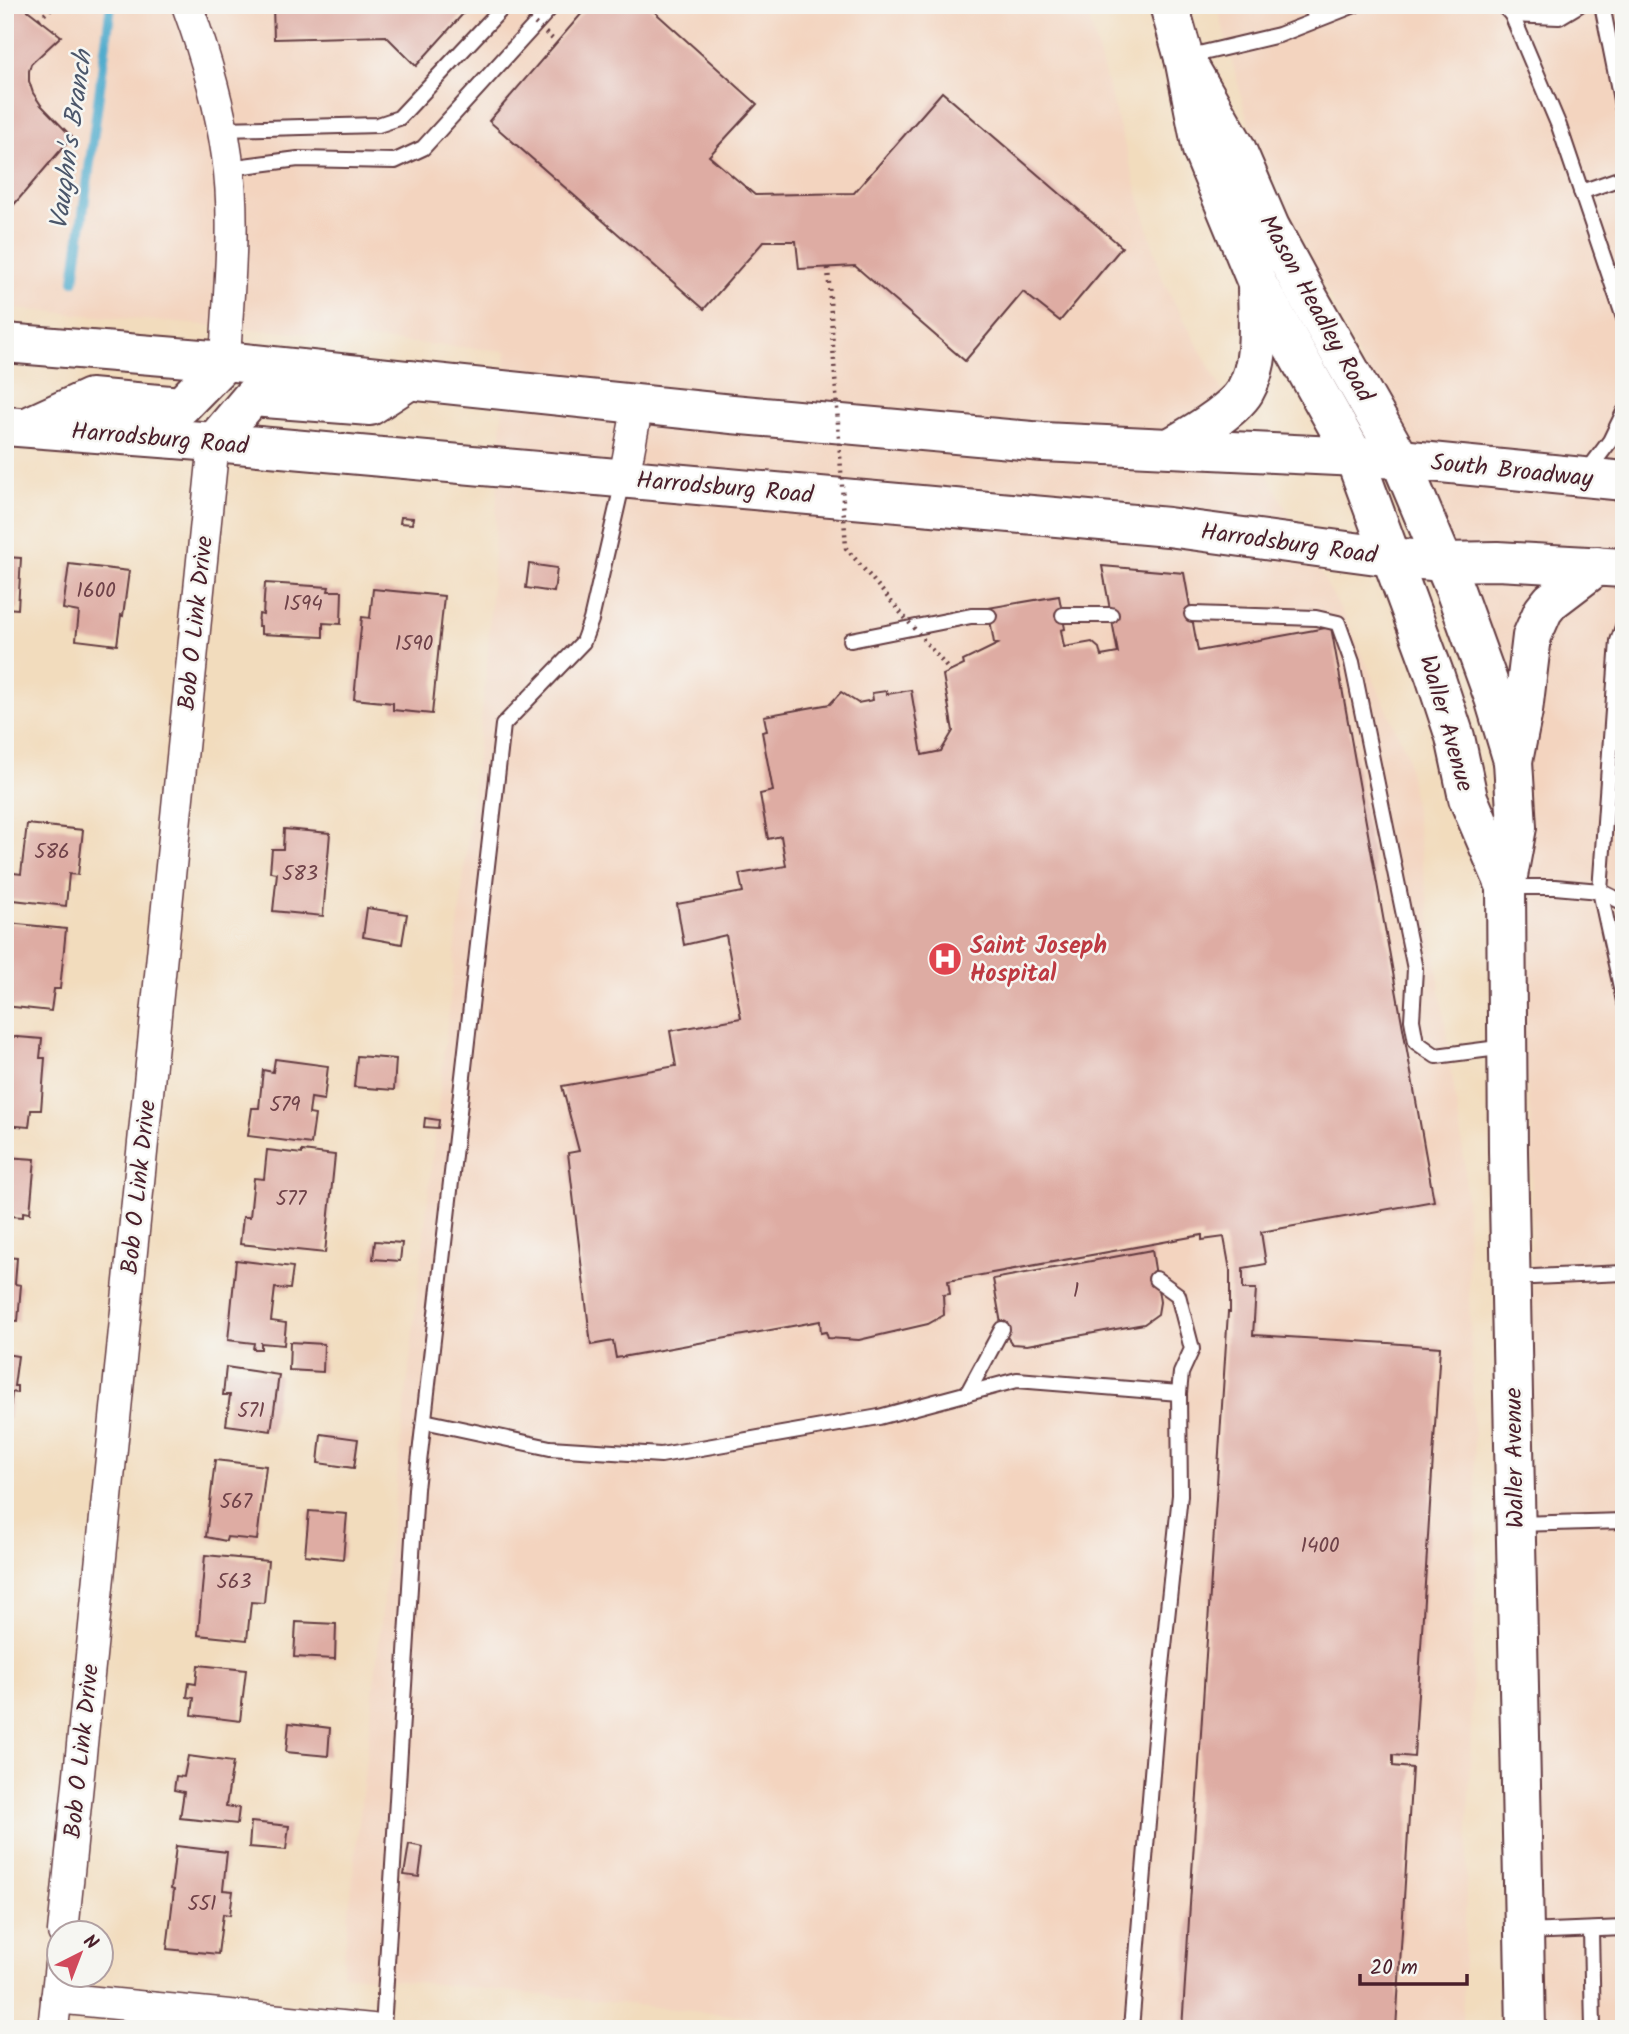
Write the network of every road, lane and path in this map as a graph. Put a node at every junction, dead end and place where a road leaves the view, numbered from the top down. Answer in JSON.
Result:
{"nodes":[{"id":1,"x":55,"y":5,"type":"edge"},
{"id":2,"x":187,"y":5,"type":"edge"},
{"id":3,"x":505,"y":5,"type":"edge"},
{"id":4,"x":514,"y":5,"type":"edge"},
{"id":5,"x":553,"y":5,"type":"edge"},
{"id":6,"x":1169,"y":5,"type":"edge"},
{"id":7,"x":1355,"y":5,"type":"edge"},
{"id":8,"x":1579,"y":5,"type":"edge"},
{"id":9,"x":1602,"y":5,"type":"edge"},
{"id":10,"x":1508,"y":10,"type":"edge"},
{"id":11,"x":1313,"y":12,"type":"edge"},
{"id":12,"x":39,"y":19,"type":"dead end"},
{"id":13,"x":556,"y":42,"type":"dead end"},
{"id":14,"x":1184,"y":58,"type":"junction"},
{"id":15,"x":1624,"y":115,"type":"edge"},
{"id":16,"x":222,"y":130,"type":"junction"},
{"id":17,"x":228,"y":168,"type":"junction"},
{"id":18,"x":1624,"y":177,"type":"edge"},
{"id":19,"x":1581,"y":192,"type":"junction"},
{"id":20,"x":828,"y":268,"type":"dead end"},
{"id":21,"x":1257,"y":283,"type":"junction"},
{"id":22,"x":1624,"y":318,"type":"edge"},
{"id":23,"x":5,"y":343,"type":"edge"},
{"id":24,"x":225,"y":361,"type":"junction"},
{"id":25,"x":410,"y":380,"type":"junction"},
{"id":26,"x":638,"y":404,"type":"junction"},
{"id":27,"x":1624,"y":412,"type":"edge"},
{"id":28,"x":16,"y":426,"type":"edge"},
{"id":29,"x":214,"y":442,"type":"junction"},
{"id":30,"x":1171,"y":447,"type":"junction"},
{"id":31,"x":1354,"y":456,"type":"junction"},
{"id":32,"x":1400,"y":459,"type":"junction"},
{"id":33,"x":1583,"y":477,"type":"junction"},
{"id":34,"x":624,"y":478,"type":"junction"},
{"id":35,"x":1624,"y":481,"type":"edge"},
{"id":36,"x":1392,"y":557,"type":"junction"},
{"id":37,"x":1442,"y":562,"type":"junction"},
{"id":38,"x":1611,"y":567,"type":"edge"},
{"id":39,"x":1192,"y":614,"type":"dead end"},
{"id":40,"x":1062,"y":615,"type":"dead end"},
{"id":41,"x":1111,"y":615,"type":"dead end"},
{"id":42,"x":989,"y":616,"type":"dead end"},
{"id":43,"x":1624,"y":624,"type":"edge"},
{"id":44,"x":851,"y":640,"type":"dead end"},
{"id":45,"x":1620,"y":667,"type":"edge"},
{"id":46,"x":950,"y":671,"type":"dead end"},
{"id":47,"x":1513,"y":761,"type":"junction"},
{"id":48,"x":1506,"y":887,"type":"junction"},
{"id":49,"x":1600,"y":891,"type":"junction"},
{"id":50,"x":1624,"y":902,"type":"edge"},
{"id":51,"x":1624,"y":1000,"type":"edge"},
{"id":52,"x":1508,"y":1046,"type":"junction"},
{"id":53,"x":1624,"y":1273,"type":"edge"},
{"id":54,"x":1511,"y":1278,"type":"junction"},
{"id":55,"x":1156,"y":1279,"type":"dead end"},
{"id":56,"x":1002,"y":1329,"type":"dead end"},
{"id":57,"x":1178,"y":1393,"type":"junction"},
{"id":58,"x":967,"y":1394,"type":"junction"},
{"id":59,"x":424,"y":1421,"type":"junction"},
{"id":60,"x":1624,"y":1521,"type":"edge"},
{"id":61,"x":1515,"y":1524,"type":"junction"},
{"id":62,"x":65,"y":1918,"type":"edge"},
{"id":63,"x":1624,"y":1928,"type":"edge"},
{"id":64,"x":1591,"y":1930,"type":"junction"},
{"id":65,"x":1524,"y":1933,"type":"junction"},
{"id":66,"x":57,"y":1988,"type":"edge"},
{"id":67,"x":56,"y":1998,"type":"junction"},
{"id":68,"x":53,"y":2029,"type":"edge"},
{"id":69,"x":372,"y":2029,"type":"edge"},
{"id":70,"x":383,"y":2029,"type":"edge"},
{"id":71,"x":1131,"y":2029,"type":"edge"},
{"id":72,"x":1525,"y":2029,"type":"edge"},
{"id":73,"x":1593,"y":2029,"type":"edge"}],
"edges":[{"from":1,"to":12,"type":"path"},
{"from":2,"to":16,"type":"street"},
{"from":3,"to":16,"type":"lane"},
{"from":4,"to":13,"type":"path","bridge":true},
{"from":5,"to":17,"type":"lane"},
{"from":6,"to":14,"type":"main road","name":"Mason Headley Road"},
{"from":7,"to":11,"type":"lane"},
{"from":8,"to":10,"type":"lane"},
{"from":9,"to":15,"type":"lane"},
{"from":10,"to":19,"type":"lane"},
{"from":11,"to":14,"type":"lane"},
{"from":14,"to":21,"type":"main road","name":"Mason Headley Road"},
{"from":14,"to":32,"type":"main road","name":"Mason Headley Road"},
{"from":16,"to":17,"type":"street"},
{"from":17,"to":24,"type":"street"},
{"from":18,"to":19,"type":"lane"},
{"from":19,"to":22,"type":"lane"},
{"from":20,"to":46,"type":"path","bridge":true},
{"from":21,"to":30,"type":"main road"},
{"from":21,"to":31,"type":"main road","name":"Mason Headley Road"},
{"from":23,"to":24,"type":"main road"},
{"from":24,"to":25,"type":"main road"},
{"from":24,"to":28,"type":"main road"},
{"from":25,"to":26,"type":"main road"},
{"from":25,"to":29,"type":"main road"},
{"from":26,"to":30,"type":"main road"},
{"from":26,"to":34,"type":"street"},
{"from":27,"to":33,"type":"lane"},
{"from":28,"to":29,"type":"main road","name":"Harrodsburg Road"},
{"from":29,"to":34,"type":"main road","name":"Harrodsburg Road"},
{"from":29,"to":62,"type":"street","name":"Bob O Link Drive"},
{"from":30,"to":31,"type":"main road"},
{"from":31,"to":32,"type":"main road"},
{"from":31,"to":36,"type":"main road","name":"Mason Headley Road"},
{"from":32,"to":33,"type":"main road","name":"South Broadway"},
{"from":32,"to":37,"type":"main road","name":"Mason Headley Road"},
{"from":33,"to":35,"type":"main road","name":"South Broadway"},
{"from":34,"to":36,"type":"main road","name":"Harrodsburg Road"},
{"from":34,"to":59,"type":"lane"},
{"from":36,"to":37,"type":"main road","name":"Harrodsburg Road"},
{"from":36,"to":48,"type":"main road","name":"Waller Avenue"},
{"from":37,"to":38,"type":"main road"},
{"from":37,"to":47,"type":"main road","name":"Waller Avenue"},
{"from":38,"to":47,"type":"main road"},
{"from":39,"to":52,"type":"lane"},
{"from":40,"to":41,"type":"lane"},
{"from":42,"to":44,"type":"lane"},
{"from":43,"to":45,"type":"lane"},
{"from":45,"to":49,"type":"lane"},
{"from":47,"to":48,"type":"main road","name":"Waller Avenue"},
{"from":48,"to":49,"type":"lane"},
{"from":48,"to":52,"type":"main road","name":"Waller Avenue"},
{"from":49,"to":50,"type":"lane"},
{"from":49,"to":51,"type":"lane"},
{"from":52,"to":54,"type":"main road","name":"Waller Avenue"},
{"from":53,"to":54,"type":"lane"},
{"from":54,"to":61,"type":"main road","name":"Waller Avenue"},
{"from":55,"to":57,"type":"lane"},
{"from":56,"to":58,"type":"lane"},
{"from":57,"to":58,"type":"lane"},
{"from":57,"to":71,"type":"lane"},
{"from":58,"to":59,"type":"lane"},
{"from":59,"to":70,"type":"lane"},
{"from":60,"to":61,"type":"lane"},
{"from":61,"to":65,"type":"main road","name":"Waller Avenue"},
{"from":63,"to":64,"type":"lane"},
{"from":64,"to":65,"type":"lane"},
{"from":64,"to":73,"type":"lane"},
{"from":65,"to":72,"type":"main road","name":"Waller Avenue"},
{"from":66,"to":67,"type":"street"},
{"from":67,"to":68,"type":"street"},
{"from":67,"to":69,"type":"street"}]}
